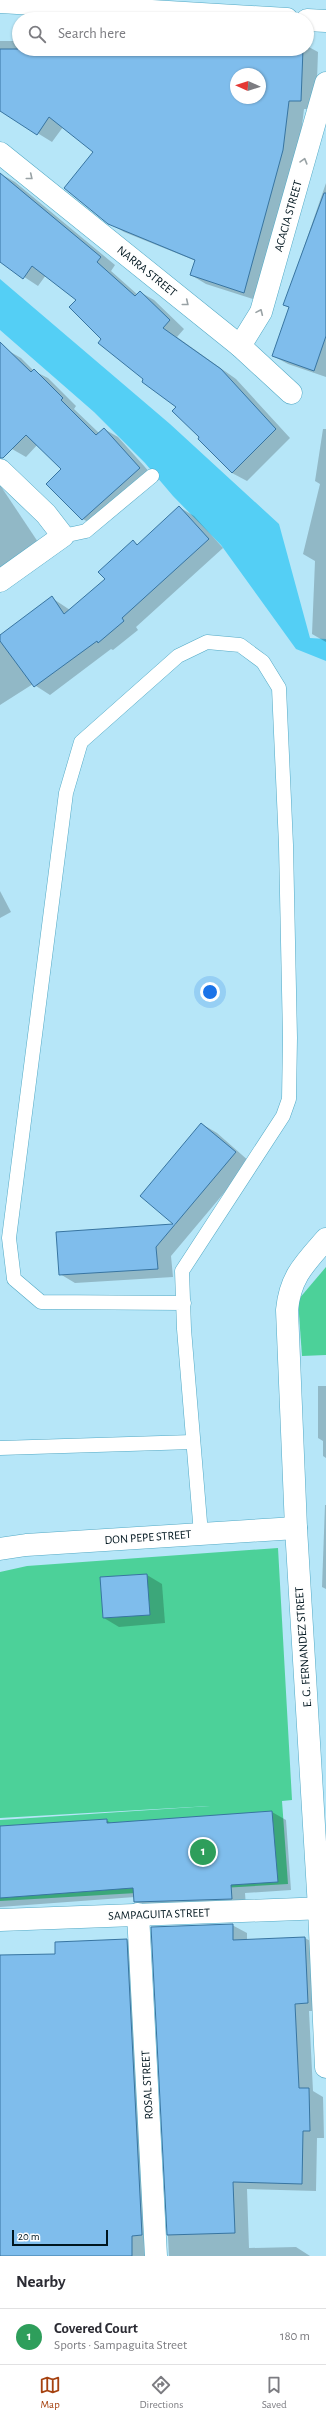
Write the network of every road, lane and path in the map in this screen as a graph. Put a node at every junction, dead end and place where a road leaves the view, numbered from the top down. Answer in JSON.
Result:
{"nodes":[{"id":1,"x":0,"y":2,"type":"edge"},
{"id":2,"x":169,"y":12,"type":"edge"},
{"id":3,"x":314,"y":20,"type":"edge"},
{"id":4,"x":326,"y":21,"type":"edge"},
{"id":5,"x":326,"y":83,"type":"edge"},
{"id":6,"x":0,"y":153,"type":"edge"},
{"id":7,"x":240,"y":346,"type":"junction"},
{"id":8,"x":291,"y":393,"type":"dead end"},
{"id":9,"x":0,"y":470,"type":"edge"},
{"id":10,"x":152,"y":476,"type":"dead end"},
{"id":11,"x":63,"y":536,"type":"junction"},
{"id":12,"x":0,"y":581,"type":"edge"},
{"id":13,"x":326,"y":1239,"type":"edge"},
{"id":14,"x":184,"y":1303,"type":"junction"},
{"id":15,"x":193,"y":1442,"type":"junction"},
{"id":16,"x":0,"y":1448,"type":"edge"},
{"id":17,"x":296,"y":1528,"type":"junction"},
{"id":18,"x":201,"y":1534,"type":"junction"},
{"id":19,"x":0,"y":1549,"type":"edge"},
{"id":20,"x":322,"y":1908,"type":"edge"},
{"id":21,"x":138,"y":1914,"type":"junction"},
{"id":22,"x":0,"y":1920,"type":"edge"},
{"id":23,"x":326,"y":2067,"type":"edge"},
{"id":24,"x":156,"y":2256,"type":"edge"}],
"edges":[{"from":1,"to":2,"type":"street"},
{"from":3,"to":4,"type":"street"},
{"from":7,"to":5,"type":"street","name":"ACACIA STREET","one_way":true},
{"from":6,"to":7,"type":"street","name":"NARRA STREET","one_way":true},
{"from":7,"to":8,"type":"street","name":"NARRA STREET"},
{"from":9,"to":11,"type":"street"},
{"from":10,"to":11,"type":"lane"},
{"from":11,"to":12,"type":"street"},
{"from":13,"to":17,"type":"street","name":"E. G. FERNANDEZ STREET"},
{"from":14,"to":14,"type":"lane"},
{"from":14,"to":15,"type":"lane"},
{"from":15,"to":16,"type":"lane"},
{"from":15,"to":18,"type":"lane"},
{"from":17,"to":18,"type":"street","name":"DON PEPE STREET"},
{"from":17,"to":20,"type":"street","name":"E. G. FERNANDEZ STREET"},
{"from":18,"to":19,"type":"street","name":"DON PEPE STREET"},
{"from":20,"to":21,"type":"street","name":"SAMPAGUITA STREET"},
{"from":20,"to":23,"type":"street","name":"E. G. FERNANDEZ STREET"},
{"from":21,"to":22,"type":"street","name":"SAMPAGUITA STREET"},
{"from":21,"to":24,"type":"street","name":"ROSAL STREET"}]}
